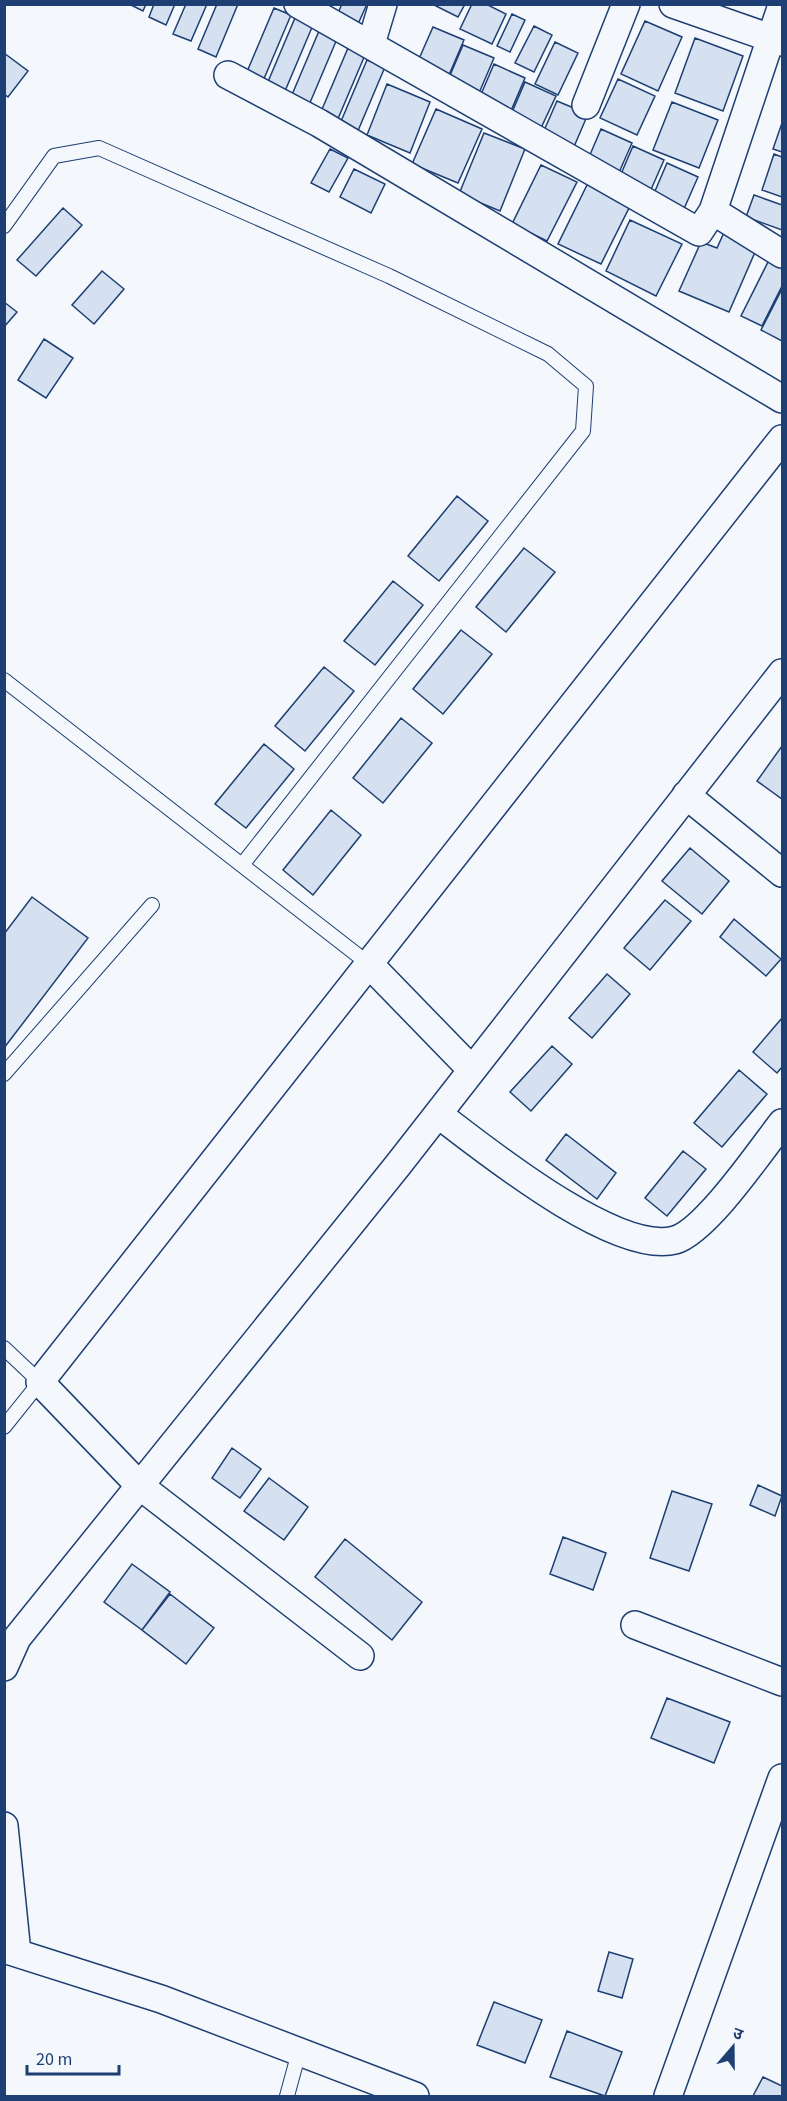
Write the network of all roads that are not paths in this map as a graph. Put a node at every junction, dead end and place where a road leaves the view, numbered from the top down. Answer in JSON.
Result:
{"nodes":[{"id":1,"x":298,"y":4,"type":"edge"},
{"id":2,"x":383,"y":4,"type":"edge"},
{"id":3,"x":626,"y":4,"type":"edge"},
{"id":4,"x":673,"y":4,"type":"edge"},
{"id":5,"x":783,"y":5,"type":"edge"},
{"id":6,"x":777,"y":40,"type":"edge"},
{"id":7,"x":371,"y":44,"type":"junction"},
{"id":8,"x":228,"y":75,"type":"dead end"},
{"id":9,"x":586,"y":105,"type":"dead end"},
{"id":10,"x":713,"y":211,"type":"junction"},
{"id":11,"x":4,"y":226,"type":"edge"},
{"id":12,"x":783,"y":254,"type":"edge"},
{"id":13,"x":783,"y":399,"type":"edge"},
{"id":14,"x":783,"y":438,"type":"edge"},
{"id":15,"x":783,"y":673,"type":"edge"},
{"id":16,"x":4,"y":680,"type":"edge"},
{"id":17,"x":686,"y":795,"type":"junction"},
{"id":18,"x":242,"y":865,"type":"junction"},
{"id":19,"x":783,"y":873,"type":"edge"},
{"id":20,"x":153,"y":905,"type":"dead end"},
{"id":21,"x":369,"y":964,"type":"junction"},
{"id":22,"x":472,"y":1070,"type":"junction"},
{"id":23,"x":4,"y":1074,"type":"edge"},
{"id":24,"x":438,"y":1114,"type":"junction"},
{"id":25,"x":783,"y":1123,"type":"edge"},
{"id":26,"x":4,"y":1348,"type":"edge"},
{"id":27,"x":40,"y":1382,"type":"junction"},
{"id":28,"x":4,"y":1427,"type":"edge"},
{"id":29,"x":140,"y":1486,"type":"junction"},
{"id":30,"x":635,"y":1624,"type":"dead end"},
{"id":31,"x":360,"y":1656,"type":"dead end"},
{"id":32,"x":4,"y":1667,"type":"edge"},
{"id":33,"x":783,"y":1682,"type":"edge"},
{"id":34,"x":783,"y":1778,"type":"edge"},
{"id":35,"x":4,"y":1826,"type":"edge"},
{"id":36,"x":11,"y":1951,"type":"edge"},
{"id":37,"x":299,"y":2052,"type":"junction"},
{"id":38,"x":287,"y":2097,"type":"edge"},
{"id":39,"x":414,"y":2097,"type":"edge"},
{"id":40,"x":668,"y":2097,"type":"edge"}],
"edges":[{"from":1,"to":7,"type":"street"},
{"from":2,"to":7,"type":"street"},
{"from":3,"to":9,"type":"street"},
{"from":4,"to":6,"type":"street"},
{"from":5,"to":6,"type":"street"},
{"from":6,"to":10,"type":"street"},
{"from":7,"to":10,"type":"street"},
{"from":8,"to":13,"type":"street"},
{"from":10,"to":12,"type":"street"},
{"from":11,"to":18,"type":"lane"},
{"from":14,"to":21,"type":"street"},
{"from":15,"to":17,"type":"street"},
{"from":16,"to":18,"type":"lane"},
{"from":17,"to":19,"type":"street"},
{"from":17,"to":22,"type":"street"},
{"from":18,"to":21,"type":"lane"},
{"from":20,"to":23,"type":"lane"},
{"from":21,"to":22,"type":"street"},
{"from":21,"to":27,"type":"street"},
{"from":22,"to":24,"type":"street"},
{"from":24,"to":25,"type":"street"},
{"from":24,"to":29,"type":"street"},
{"from":26,"to":27,"type":"lane"},
{"from":27,"to":28,"type":"lane"},
{"from":27,"to":29,"type":"street"},
{"from":29,"to":31,"type":"street"},
{"from":29,"to":32,"type":"street"},
{"from":30,"to":33,"type":"street"},
{"from":34,"to":40,"type":"street"},
{"from":35,"to":36,"type":"street"},
{"from":36,"to":37,"type":"street"},
{"from":37,"to":38,"type":"lane"},
{"from":37,"to":39,"type":"street"}]}
